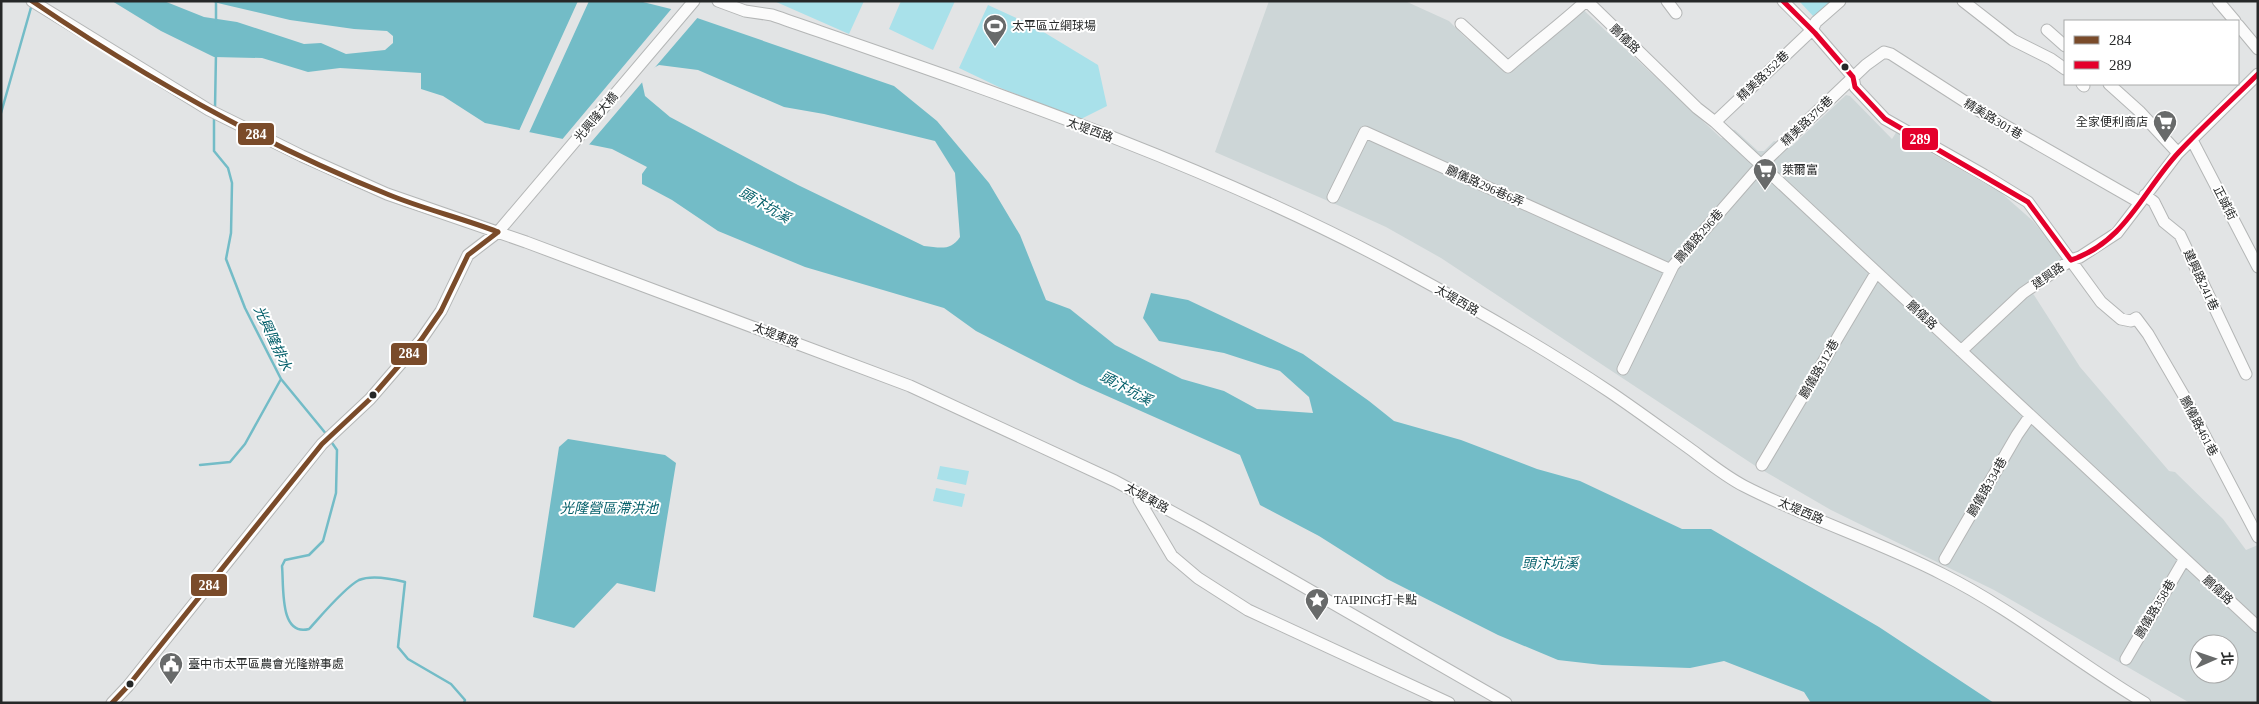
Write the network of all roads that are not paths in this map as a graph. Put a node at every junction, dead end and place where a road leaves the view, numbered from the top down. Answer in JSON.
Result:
{"nodes":[{"id":1,"x":32,"y":1,"type":"edge"},
{"id":2,"x":694,"y":1,"type":"edge"},
{"id":3,"x":718,"y":1,"type":"edge"},
{"id":4,"x":1586,"y":1,"type":"edge"},
{"id":5,"x":1667,"y":1,"type":"edge"},
{"id":6,"x":1783,"y":1,"type":"edge"},
{"id":7,"x":1840,"y":1,"type":"edge"},
{"id":8,"x":1963,"y":1,"type":"edge"},
{"id":9,"x":2218,"y":1,"type":"edge"},
{"id":10,"x":1676,"y":13,"type":"dead end"},
{"id":11,"x":2233,"y":20,"type":"edge"},
{"id":12,"x":1462,"y":24,"type":"dead end"},
{"id":13,"x":2239,"y":26,"type":"edge"},
{"id":14,"x":1812,"y":30,"type":"junction"},
{"id":15,"x":2047,"y":30,"type":"dead end"},
{"id":16,"x":2064,"y":45,"type":"edge"},
{"id":17,"x":2258,"y":49,"type":"edge"},
{"id":18,"x":2064,"y":66,"type":"edge"},
{"id":19,"x":2258,"y":74,"type":"edge"},
{"id":20,"x":1853,"y":77,"type":"junction"},
{"id":21,"x":2109,"y":85,"type":"edge"},
{"id":22,"x":1715,"y":122,"type":"junction"},
{"id":23,"x":2192,"y":140,"type":"junction"},
{"id":24,"x":2178,"y":153,"type":"junction"},
{"id":25,"x":1761,"y":165,"type":"junction"},
{"id":26,"x":1333,"y":197,"type":"dead end"},
{"id":27,"x":2142,"y":199,"type":"junction"},
{"id":28,"x":498,"y":232,"type":"junction"},
{"id":29,"x":2071,"y":260,"type":"junction"},
{"id":30,"x":2258,"y":268,"type":"edge"},
{"id":31,"x":1671,"y":270,"type":"junction"},
{"id":32,"x":1876,"y":273,"type":"junction"},
{"id":33,"x":1960,"y":351,"type":"junction"},
{"id":34,"x":1623,"y":369,"type":"dead end"},
{"id":35,"x":2246,"y":374,"type":"dead end"},
{"id":36,"x":2030,"y":416,"type":"junction"},
{"id":37,"x":1762,"y":465,"type":"dead end"},
{"id":38,"x":1139,"y":500,"type":"dead end"},
{"id":39,"x":2258,"y":537,"type":"edge"},
{"id":40,"x":1945,"y":559,"type":"dead end"},
{"id":41,"x":2184,"y":560,"type":"junction"},
{"id":42,"x":2258,"y":627,"type":"edge"},
{"id":43,"x":2126,"y":659,"type":"dead end"},
{"id":44,"x":112,"y":703,"type":"edge"},
{"id":45,"x":1449,"y":703,"type":"edge"},
{"id":46,"x":1506,"y":703,"type":"edge"},
{"id":47,"x":2144,"y":703,"type":"edge"}],
"edges":[{"from":1,"to":28,"type":"street","name":"太堤東路"},
{"from":2,"to":28,"type":"street","name":"光興隆大橋"},
{"from":3,"to":47,"type":"street","name":"太堤西路"},
{"from":4,"to":12,"type":"street"},
{"from":4,"to":22,"type":"street","name":"鵬儀路"},
{"from":5,"to":10,"type":"street"},
{"from":6,"to":14,"type":"street"},
{"from":7,"to":14,"type":"street","name":"精美路352巷"},
{"from":8,"to":18,"type":"street"},
{"from":9,"to":11,"type":"street"},
{"from":13,"to":17,"type":"street"},
{"from":14,"to":20,"type":"street"},
{"from":14,"to":22,"type":"street","name":"精美路352巷"},
{"from":15,"to":16,"type":"street"},
{"from":19,"to":23,"type":"street","name":"建興路"},
{"from":20,"to":25,"type":"street","name":"精美路376巷"},
{"from":20,"to":27,"type":"street","name":"精美路301巷"},
{"from":20,"to":29,"type":"street"},
{"from":21,"to":24,"type":"street"},
{"from":22,"to":25,"type":"street","name":"鵬儀路"},
{"from":23,"to":24,"type":"street","name":"建興路"},
{"from":23,"to":30,"type":"street","name":"正誠街"},
{"from":24,"to":27,"type":"street","name":"建興路"},
{"from":25,"to":31,"type":"street","name":"鵬儀路296巷"},
{"from":25,"to":32,"type":"street","name":"鵬儀路"},
{"from":26,"to":31,"type":"street","name":"鵬儀路296巷6弄"},
{"from":27,"to":29,"type":"street","name":"建興路"},
{"from":27,"to":35,"type":"street","name":"建興路241巷"},
{"from":28,"to":44,"type":"street","name":"光興隆大橋"},
{"from":28,"to":46,"type":"street","name":"太堤東路"},
{"from":29,"to":33,"type":"street","name":"建興路"},
{"from":29,"to":39,"type":"street","name":"鵬儀路461巷"},
{"from":31,"to":34,"type":"street","name":"鵬儀路296巷"},
{"from":32,"to":33,"type":"street","name":"鵬儀路"},
{"from":32,"to":37,"type":"street","name":"鵬儀路312巷"},
{"from":33,"to":36,"type":"street","name":"鵬儀路"},
{"from":36,"to":40,"type":"street","name":"鵬儀路334巷"},
{"from":36,"to":41,"type":"street","name":"鵬儀路"},
{"from":38,"to":45,"type":"street"},
{"from":41,"to":42,"type":"street","name":"鵬儀路"},
{"from":41,"to":43,"type":"street","name":"鵬儀路358巷"}]}
